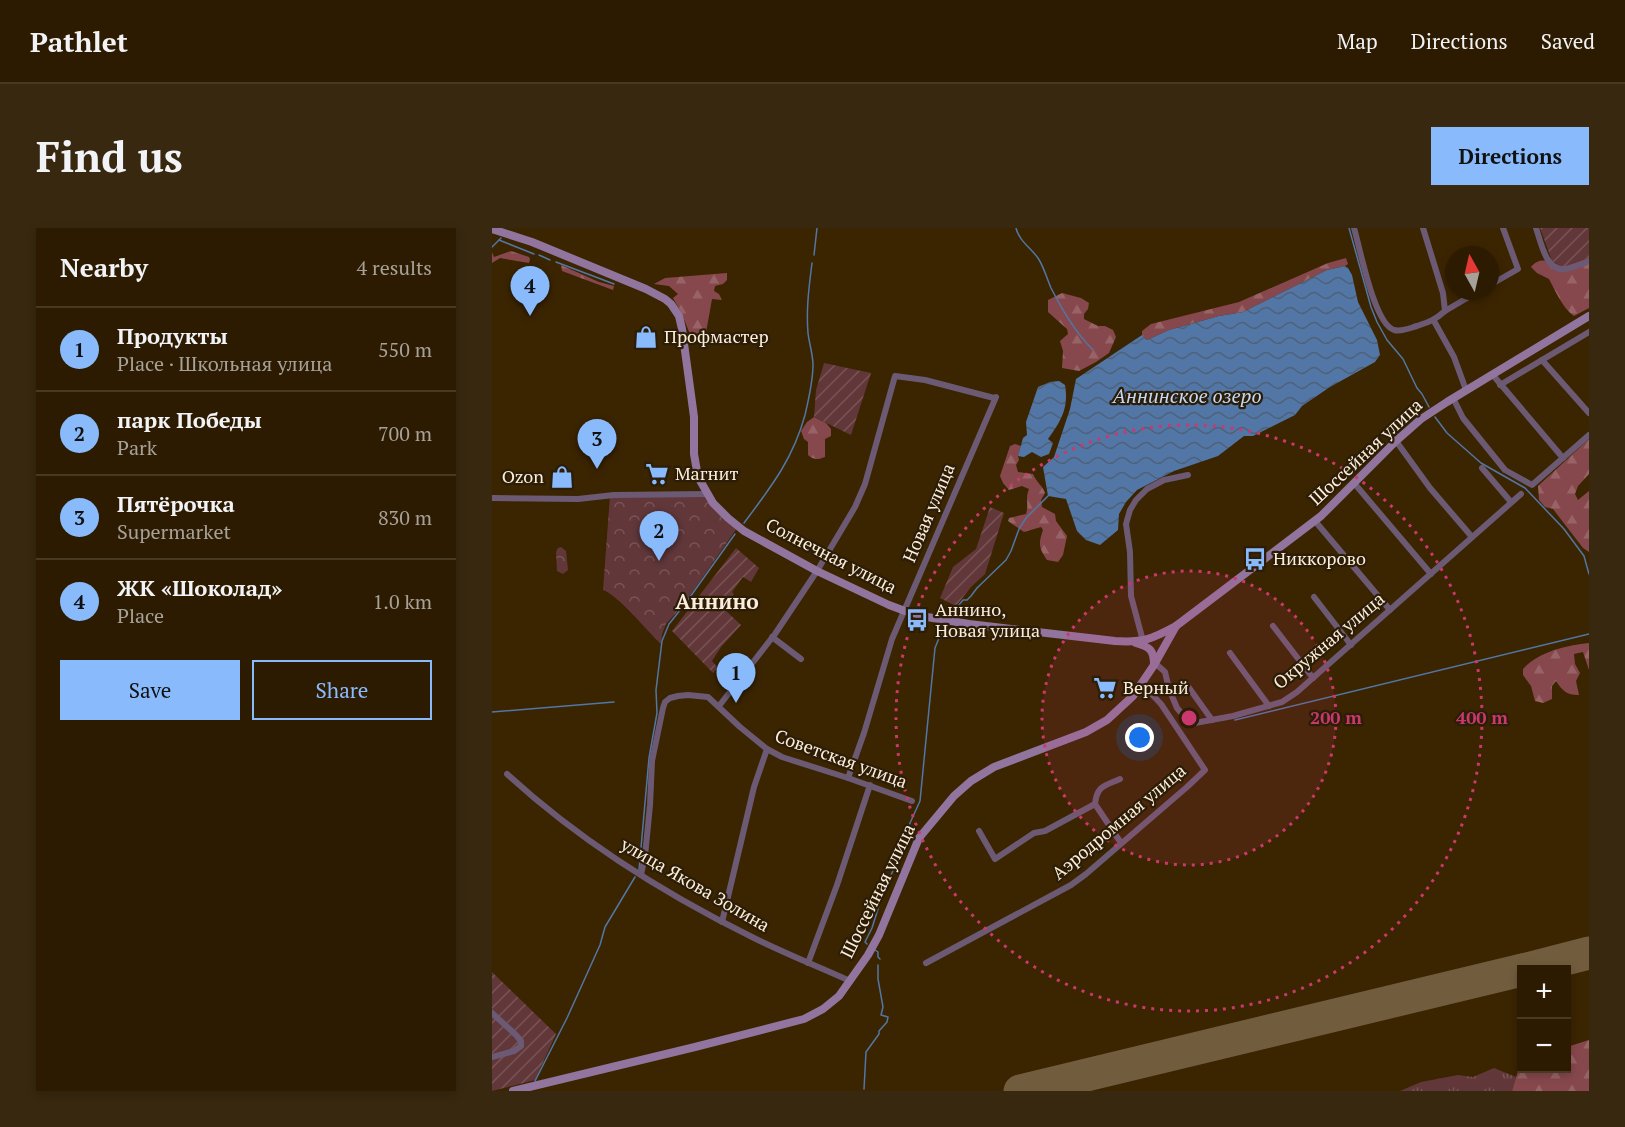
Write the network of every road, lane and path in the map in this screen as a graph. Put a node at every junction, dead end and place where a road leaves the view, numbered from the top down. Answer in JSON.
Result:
{"nodes":[{"id":1,"x":492,"y":228,"type":"edge"},
{"id":2,"x":1354,"y":228,"type":"edge"},
{"id":3,"x":1423,"y":228,"type":"edge"},
{"id":4,"x":1503,"y":228,"type":"edge"},
{"id":5,"x":1536,"y":228,"type":"edge"},
{"id":6,"x":1589,"y":261,"type":"edge"},
{"id":7,"x":1499,"y":280,"type":"edge"},
{"id":8,"x":1464,"y":300,"type":"edge"},
{"id":9,"x":1445,"y":311,"type":"junction"},
{"id":10,"x":1589,"y":316,"type":"edge"},
{"id":11,"x":1434,"y":321,"type":"junction"},
{"id":12,"x":1588,"y":334,"type":"edge"},
{"id":13,"x":1542,"y":360,"type":"junction"},
{"id":14,"x":1492,"y":374,"type":"junction"},
{"id":15,"x":1500,"y":385,"type":"junction"},
{"id":16,"x":1466,"y":390,"type":"junction"},
{"id":17,"x":1453,"y":398,"type":"junction"},
{"id":18,"x":1589,"y":413,"type":"edge"},
{"id":19,"x":1589,"y":435,"type":"edge"},
{"id":20,"x":1396,"y":441,"type":"junction"},
{"id":21,"x":1563,"y":458,"type":"junction"},
{"id":22,"x":1482,"y":468,"type":"dead end"},
{"id":23,"x":1188,"y":475,"type":"dead end"},
{"id":24,"x":1354,"y":483,"type":"junction"},
{"id":25,"x":707,"y":494,"type":"junction"},
{"id":26,"x":1521,"y":495,"type":"dead end"},
{"id":27,"x":492,"y":498,"type":"edge"},
{"id":28,"x":1511,"y":502,"type":"junction"},
{"id":29,"x":1315,"y":521,"type":"junction"},
{"id":30,"x":1472,"y":537,"type":"junction"},
{"id":31,"x":817,"y":571,"type":"junction"},
{"id":32,"x":1431,"y":574,"type":"junction"},
{"id":33,"x":1314,"y":597,"type":"dead end"},
{"id":34,"x":1390,"y":610,"type":"junction"},
{"id":35,"x":905,"y":611,"type":"junction"},
{"id":36,"x":1176,"y":626,"type":"junction"},
{"id":37,"x":1273,"y":626,"type":"dead end"},
{"id":38,"x":772,"y":637,"type":"junction"},
{"id":39,"x":1143,"y":641,"type":"junction"},
{"id":40,"x":1133,"y":642,"type":"junction"},
{"id":41,"x":1351,"y":645,"type":"junction"},
{"id":42,"x":1230,"y":653,"type":"dead end"},
{"id":43,"x":801,"y":659,"type":"dead end"},
{"id":44,"x":1154,"y":664,"type":"junction"},
{"id":45,"x":1313,"y":678,"type":"junction"},
{"id":46,"x":1142,"y":684,"type":"junction"},
{"id":47,"x":1187,"y":685,"type":"dead end"},
{"id":48,"x":719,"y":706,"type":"junction"},
{"id":49,"x":1269,"y":706,"type":"junction"},
{"id":50,"x":1212,"y":720,"type":"junction"},
{"id":51,"x":767,"y":750,"type":"junction"},
{"id":52,"x":507,"y":774,"type":"dead end"},
{"id":53,"x":848,"y":778,"type":"junction"},
{"id":54,"x":1120,"y":779,"type":"dead end"},
{"id":55,"x":870,"y":785,"type":"junction"},
{"id":56,"x":912,"y":801,"type":"dead end"},
{"id":57,"x":1095,"y":804,"type":"junction"},
{"id":58,"x":979,"y":831,"type":"dead end"},
{"id":59,"x":1121,"y":843,"type":"junction"},
{"id":60,"x":641,"y":875,"type":"junction"},
{"id":61,"x":722,"y":922,"type":"junction"},
{"id":62,"x":808,"y":963,"type":"junction"},
{"id":63,"x":926,"y":963,"type":"dead end"},
{"id":64,"x":850,"y":981,"type":"junction"},
{"id":65,"x":492,"y":1013,"type":"edge"},
{"id":66,"x":492,"y":1057,"type":"edge"},
{"id":67,"x":513,"y":1091,"type":"edge"}],
"edges":[{"from":1,"to":25,"type":"main road","name":"Солнечная улица"},
{"from":2,"to":11,"type":"street"},
{"from":3,"to":9,"type":"street"},
{"from":4,"to":7,"type":"street"},
{"from":5,"to":6,"type":"street"},
{"from":8,"to":9,"type":"street"},
{"from":9,"to":11,"type":"street"},
{"from":10,"to":14,"type":"main road","name":"Шоссейная улица"},
{"from":11,"to":16,"type":"street"},
{"from":12,"to":13,"type":"street"},
{"from":13,"to":15,"type":"street"},
{"from":13,"to":18,"type":"street"},
{"from":14,"to":15,"type":"street"},
{"from":14,"to":16,"type":"main road","name":"Шоссейная улица"},
{"from":15,"to":21,"type":"street"},
{"from":16,"to":17,"type":"main road","name":"Шоссейная улица"},
{"from":17,"to":20,"type":"main road","name":"Шоссейная улица"},
{"from":17,"to":21,"type":"street"},
{"from":19,"to":21,"type":"street"},
{"from":20,"to":24,"type":"main road","name":"Шоссейная улица"},
{"from":20,"to":30,"type":"street"},
{"from":22,"to":28,"type":"street"},
{"from":23,"to":39,"type":"street"},
{"from":24,"to":29,"type":"main road","name":"Шоссейная улица"},
{"from":24,"to":32,"type":"street"},
{"from":25,"to":27,"type":"street"},
{"from":25,"to":31,"type":"main road","name":"Солнечная улица"},
{"from":26,"to":28,"type":"street","name":"Окружная улица"},
{"from":28,"to":30,"type":"street","name":"Окружная улица"},
{"from":29,"to":34,"type":"street"},
{"from":29,"to":36,"type":"main road","name":"Шоссейная улица"},
{"from":30,"to":32,"type":"street","name":"Окружная улица"},
{"from":31,"to":35,"type":"main road","name":"Солнечная улица"},
{"from":31,"to":35,"type":"street","name":"Новая улица"},
{"from":31,"to":38,"type":"street"},
{"from":32,"to":34,"type":"street","name":"Окружная улица"},
{"from":33,"to":41,"type":"street"},
{"from":34,"to":41,"type":"street","name":"Окружная улица"},
{"from":35,"to":40,"type":"main road","name":"Солнечная улица"},
{"from":35,"to":53,"type":"street","name":"Новая улица"},
{"from":36,"to":39,"type":"main road","name":"Солнечная улица"},
{"from":36,"to":44,"type":"main road","name":"Шоссейная улица"},
{"from":37,"to":45,"type":"street"},
{"from":38,"to":43,"type":"street"},
{"from":38,"to":48,"type":"street"},
{"from":39,"to":40,"type":"main road","name":"Солнечная улица"},
{"from":40,"to":44,"type":"main road"},
{"from":41,"to":45,"type":"street","name":"Окружная улица"},
{"from":42,"to":49,"type":"street"},
{"from":44,"to":46,"type":"main road","name":"Шоссейная улица"},
{"from":44,"to":50,"type":"street","name":"Окружная улица"},
{"from":45,"to":49,"type":"street","name":"Окружная улица"},
{"from":46,"to":59,"type":"street","name":"Аэродромная улица"},
{"from":46,"to":64,"type":"main road","name":"Шоссейная улица"},
{"from":47,"to":50,"type":"street"},
{"from":48,"to":51,"type":"street","name":"Советская улица"},
{"from":48,"to":60,"type":"street","name":"Советская улица"},
{"from":49,"to":50,"type":"street","name":"Окружная улица"},
{"from":51,"to":53,"type":"street","name":"Советская улица"},
{"from":51,"to":61,"type":"street"},
{"from":52,"to":60,"type":"street","name":"улица Якова Золина"},
{"from":53,"to":55,"type":"street","name":"Советская улица"},
{"from":54,"to":57,"type":"street"},
{"from":55,"to":56,"type":"street","name":"Советская улица"},
{"from":55,"to":62,"type":"street"},
{"from":57,"to":58,"type":"street"},
{"from":57,"to":59,"type":"street"},
{"from":59,"to":63,"type":"street","name":"Аэродромная улица"},
{"from":60,"to":61,"type":"street","name":"улица Якова Золина"},
{"from":61,"to":62,"type":"street","name":"улица Якова Золина"},
{"from":62,"to":64,"type":"street","name":"улица Якова Золина"},
{"from":64,"to":67,"type":"main road","name":"Шоссейная улица"},
{"from":65,"to":66,"type":"street"}]}
